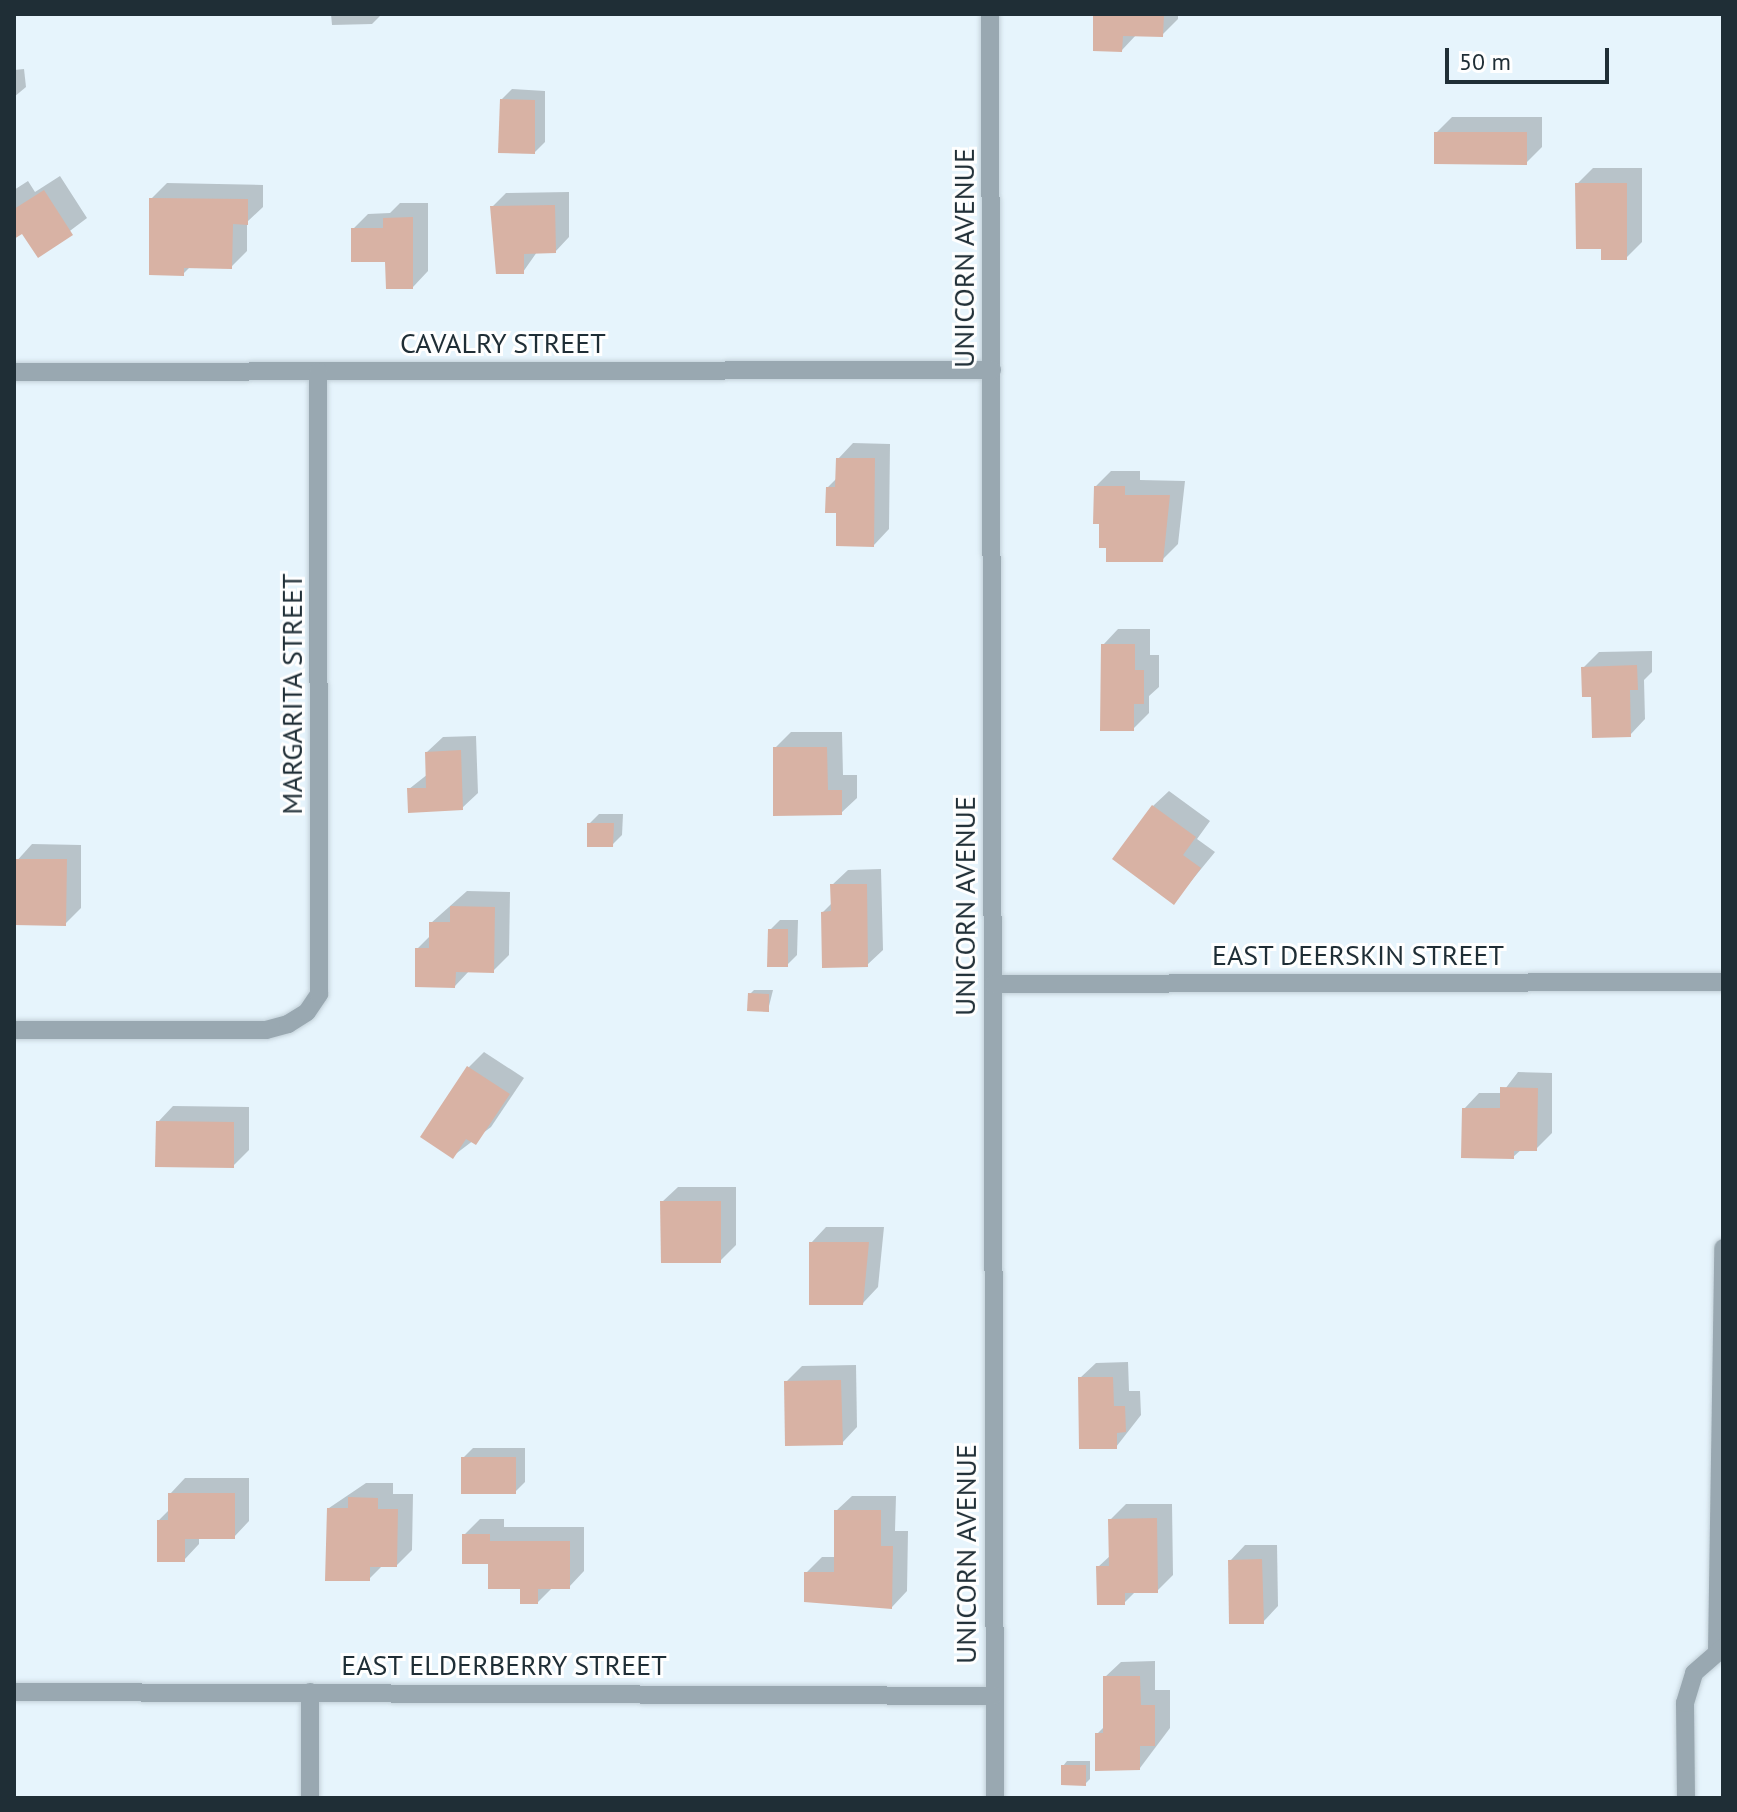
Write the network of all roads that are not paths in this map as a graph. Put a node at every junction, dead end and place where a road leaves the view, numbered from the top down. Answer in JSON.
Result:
{"nodes":[{"id":1,"x":990,"y":14,"type":"edge"},
{"id":2,"x":992,"y":370,"type":"junction"},
{"id":3,"x":14,"y":372,"type":"edge"},
{"id":4,"x":318,"y":372,"type":"junction"},
{"id":5,"x":1723,"y":982,"type":"edge"},
{"id":6,"x":993,"y":984,"type":"junction"},
{"id":7,"x":14,"y":1030,"type":"edge"},
{"id":8,"x":1723,"y":1248,"type":"edge"},
{"id":9,"x":1720,"y":1649,"type":"edge"},
{"id":10,"x":14,"y":1692,"type":"edge"},
{"id":11,"x":310,"y":1692,"type":"junction"},
{"id":12,"x":994,"y":1696,"type":"junction"},
{"id":13,"x":310,"y":1798,"type":"edge"},
{"id":14,"x":995,"y":1798,"type":"edge"},
{"id":15,"x":1686,"y":1798,"type":"edge"}],
"edges":[{"from":1,"to":2,"type":"street","name":"UNICORN AVENUE"},
{"from":2,"to":4,"type":"street","name":"CAVALRY STREET"},
{"from":2,"to":6,"type":"street","name":"UNICORN AVENUE"},
{"from":3,"to":4,"type":"street","name":"CAVALRY STREET"},
{"from":4,"to":7,"type":"street","name":"MARGARITA STREET"},
{"from":5,"to":6,"type":"street","name":"EAST DEERSKIN STREET"},
{"from":6,"to":12,"type":"street","name":"UNICORN AVENUE"},
{"from":8,"to":9,"type":"street"},
{"from":9,"to":15,"type":"street"},
{"from":10,"to":11,"type":"street","name":"EAST ELDERBERRY STREET"},
{"from":11,"to":12,"type":"street","name":"EAST ELDERBERRY STREET"},
{"from":11,"to":13,"type":"street"},
{"from":12,"to":14,"type":"street","name":"UNICORN AVENUE"}]}
